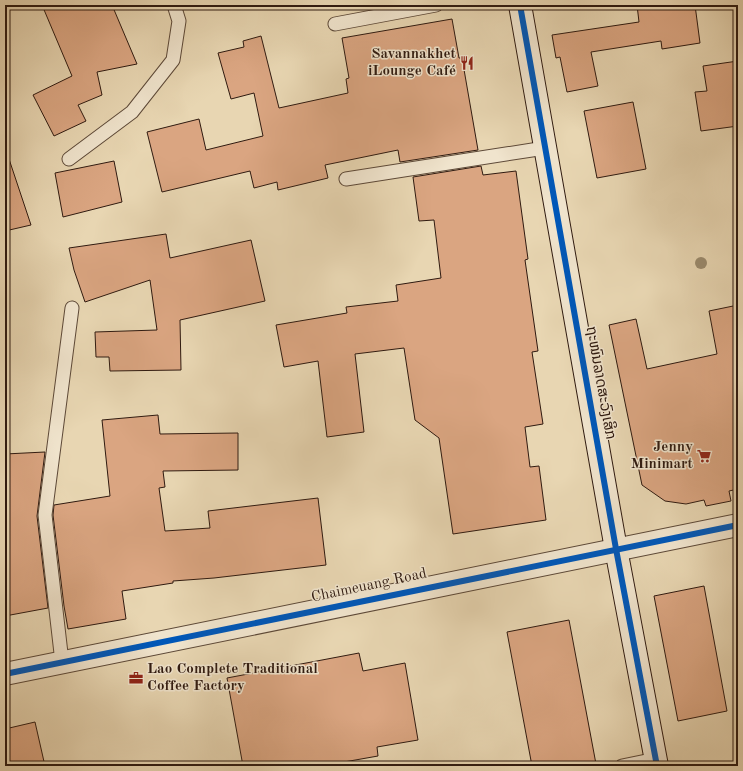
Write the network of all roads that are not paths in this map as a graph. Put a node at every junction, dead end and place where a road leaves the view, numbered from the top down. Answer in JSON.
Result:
{"nodes":[{"id":1,"x":174,"y":5,"type":"edge"},
{"id":2,"x":436,"y":5,"type":"edge"},
{"id":3,"x":520,"y":5,"type":"edge"},
{"id":4,"x":335,"y":24,"type":"dead end"},
{"id":5,"x":545,"y":148,"type":"junction"},
{"id":6,"x":69,"y":159,"type":"dead end"},
{"id":7,"x":346,"y":179,"type":"dead end"},
{"id":8,"x":72,"y":308,"type":"dead end"},
{"id":9,"x":738,"y":525,"type":"edge"},
{"id":10,"x":616,"y":549,"type":"junction"},
{"id":11,"x":62,"y":662,"type":"junction"},
{"id":12,"x":5,"y":674,"type":"edge"},
{"id":13,"x":656,"y":763,"type":"edge"},
{"id":14,"x":622,"y":766,"type":"edge"}],
"edges":[{"from":1,"to":6,"type":"lane"},
{"from":2,"to":4,"type":"lane"},
{"from":3,"to":5,"type":"street","name":"ຖະໜົນລາດສະວົງເສິກ"},
{"from":5,"to":7,"type":"lane"},
{"from":5,"to":10,"type":"street","name":"ຖະໜົນລາດສະວົງເສິກ"},
{"from":8,"to":11,"type":"lane"},
{"from":9,"to":10,"type":"street","name":"Chaimeuang Road"},
{"from":10,"to":11,"type":"street","name":"Chaimeuang Road"},
{"from":10,"to":13,"type":"street","name":"ຖະໜົນລາດສະວົງເສິກ"},
{"from":11,"to":12,"type":"street","name":"Chaimeuang Road"},
{"from":13,"to":14,"type":"lane"}]}
